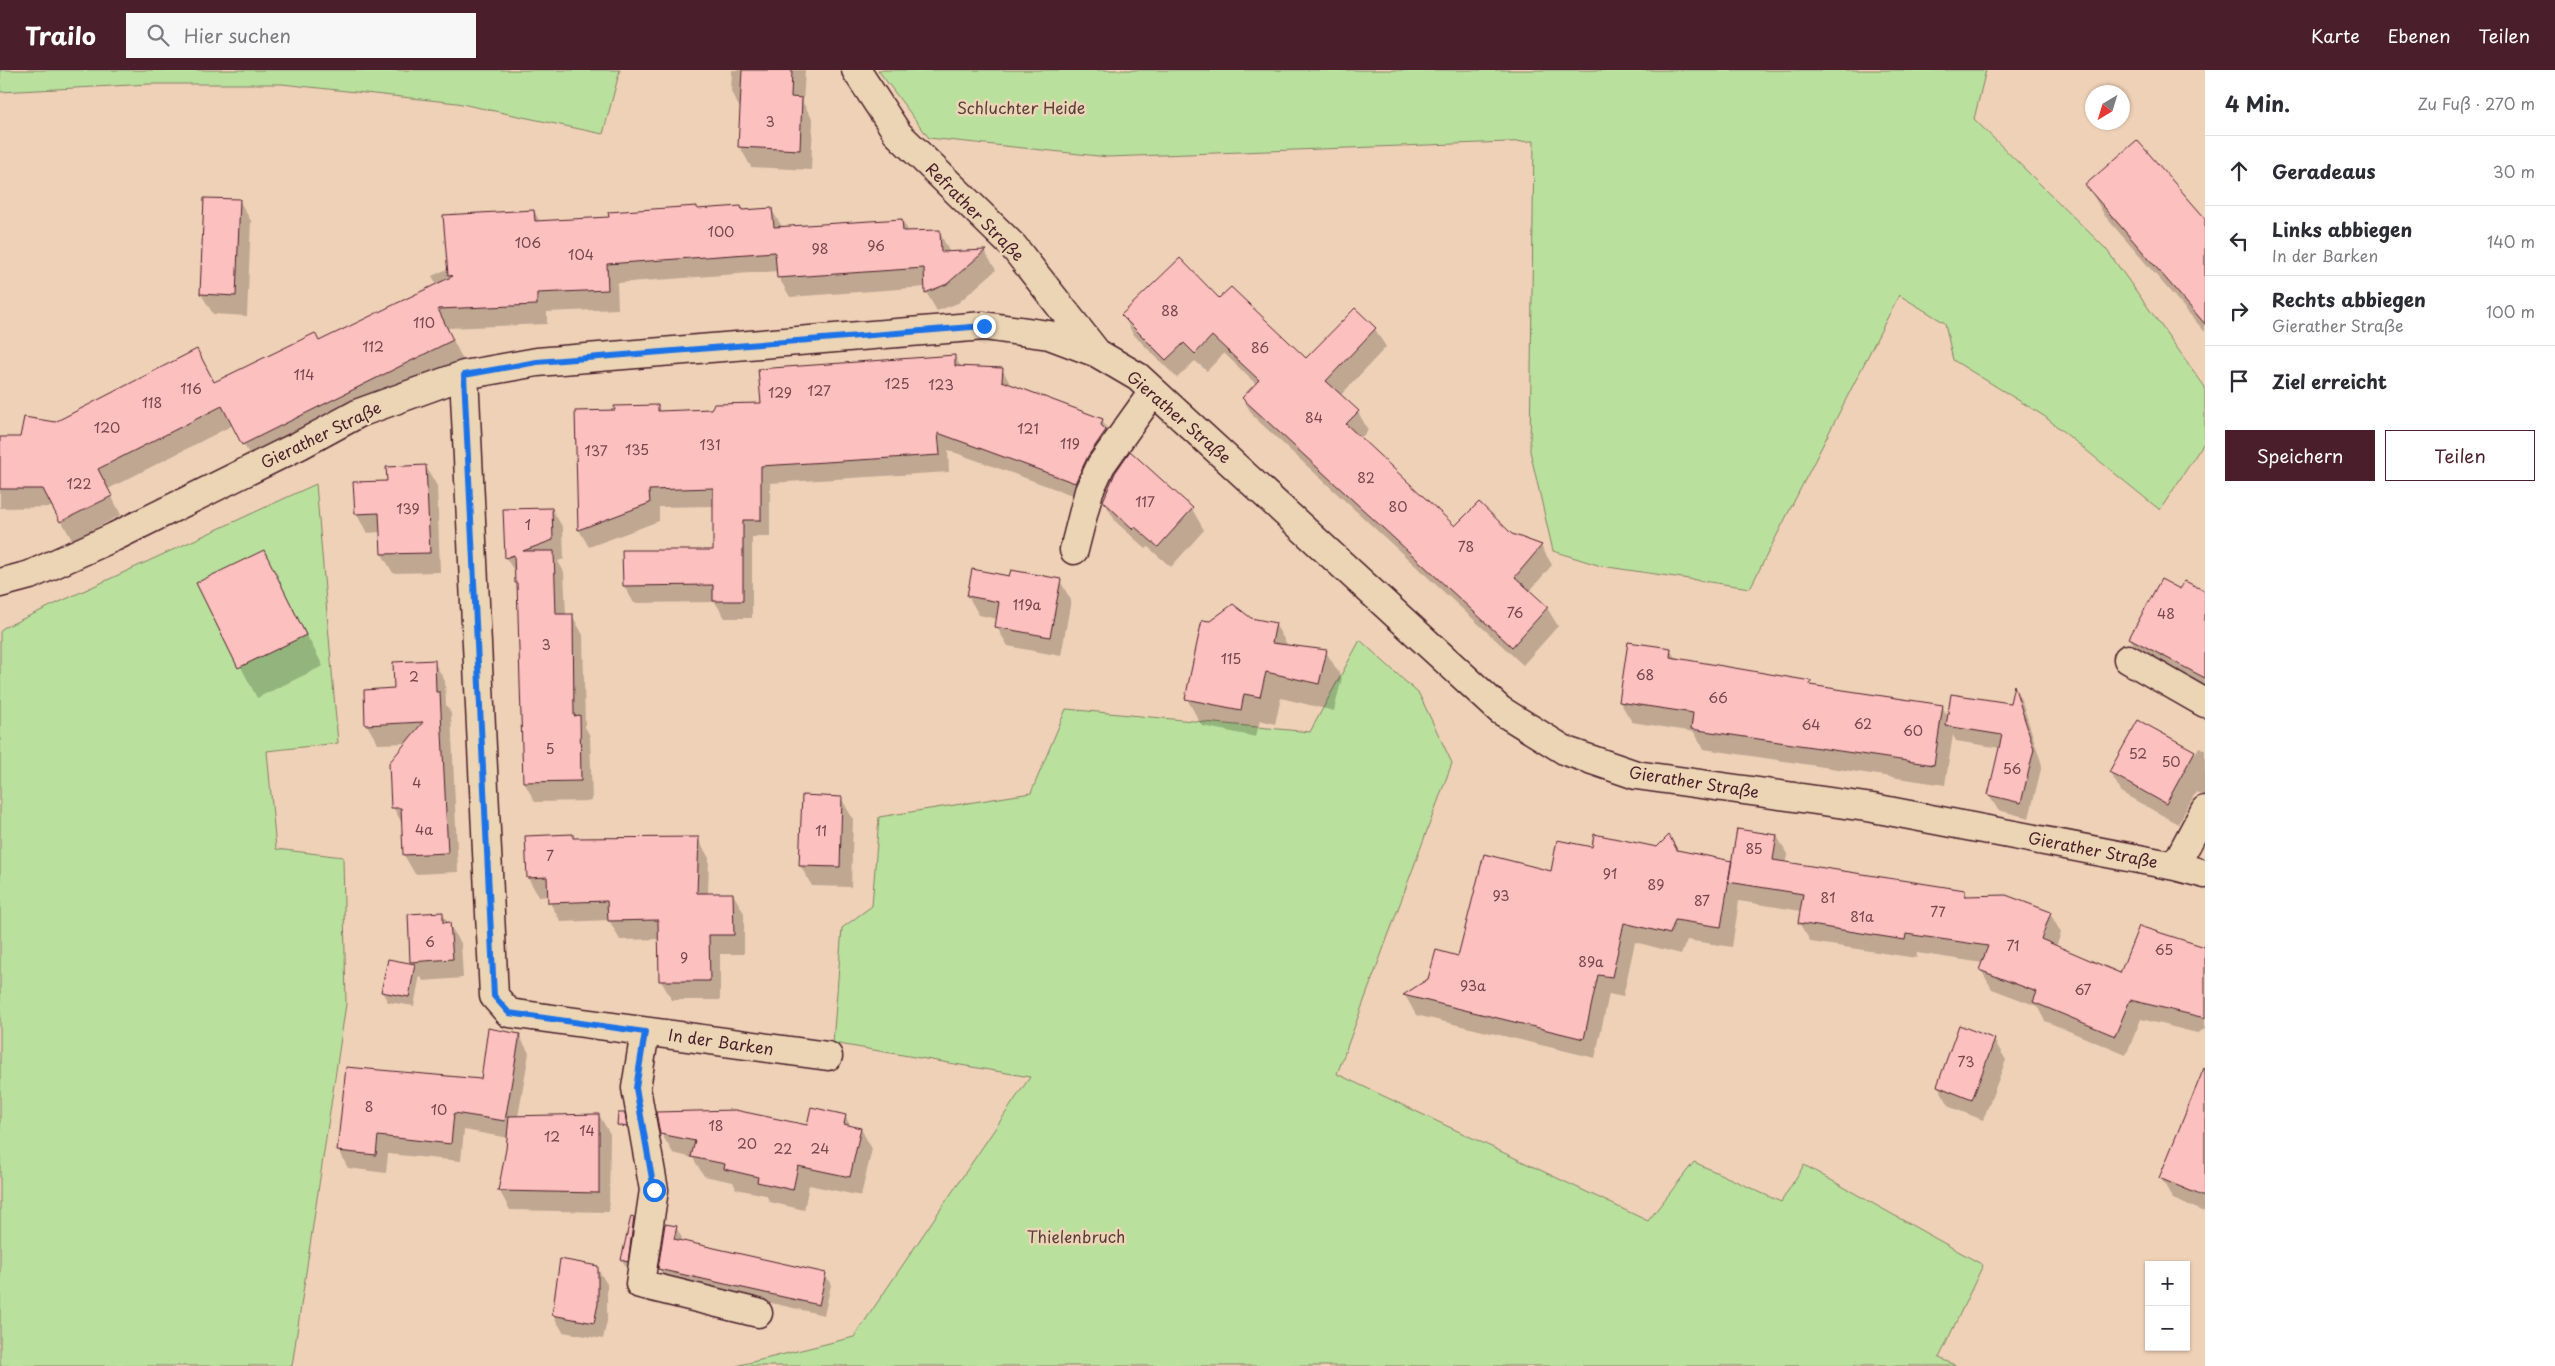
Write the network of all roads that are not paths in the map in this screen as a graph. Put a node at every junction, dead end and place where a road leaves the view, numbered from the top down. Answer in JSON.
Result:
{"nodes":[{"id":1,"x":856,"y":70,"type":"edge"},
{"id":2,"x":1097,"y":352,"type":"junction"},
{"id":3,"x":464,"y":375,"type":"junction"},
{"id":4,"x":1153,"y":392,"type":"junction"},
{"id":5,"x":1074,"y":550,"type":"dead end"},
{"id":6,"x":0,"y":583,"type":"edge"},
{"id":7,"x":2128,"y":659,"type":"dead end"},
{"id":8,"x":2205,"y":703,"type":"edge"},
{"id":9,"x":2205,"y":810,"type":"edge"},
{"id":10,"x":2175,"y":866,"type":"junction"},
{"id":11,"x":2205,"y":874,"type":"edge"},
{"id":12,"x":645,"y":1032,"type":"junction"},
{"id":13,"x":828,"y":1056,"type":"dead end"},
{"id":14,"x":758,"y":1313,"type":"dead end"}],
"edges":[{"from":1,"to":2,"type":"street","name":"Refrather Straße"},
{"from":2,"to":3,"type":"street","name":"Gierather Straße"},
{"from":2,"to":4,"type":"street","name":"Gierather Straße"},
{"from":3,"to":6,"type":"street","name":"Gierather Straße"},
{"from":3,"to":12,"type":"street","name":"In der Barken"},
{"from":4,"to":5,"type":"street"},
{"from":4,"to":10,"type":"street","name":"Gierather Straße"},
{"from":7,"to":8,"type":"street"},
{"from":9,"to":10,"type":"street","name":"Gierather Straße"},
{"from":10,"to":11,"type":"street","name":"Gierather Straße"},
{"from":12,"to":13,"type":"street","name":"In der Barken"},
{"from":12,"to":14,"type":"street"}]}
